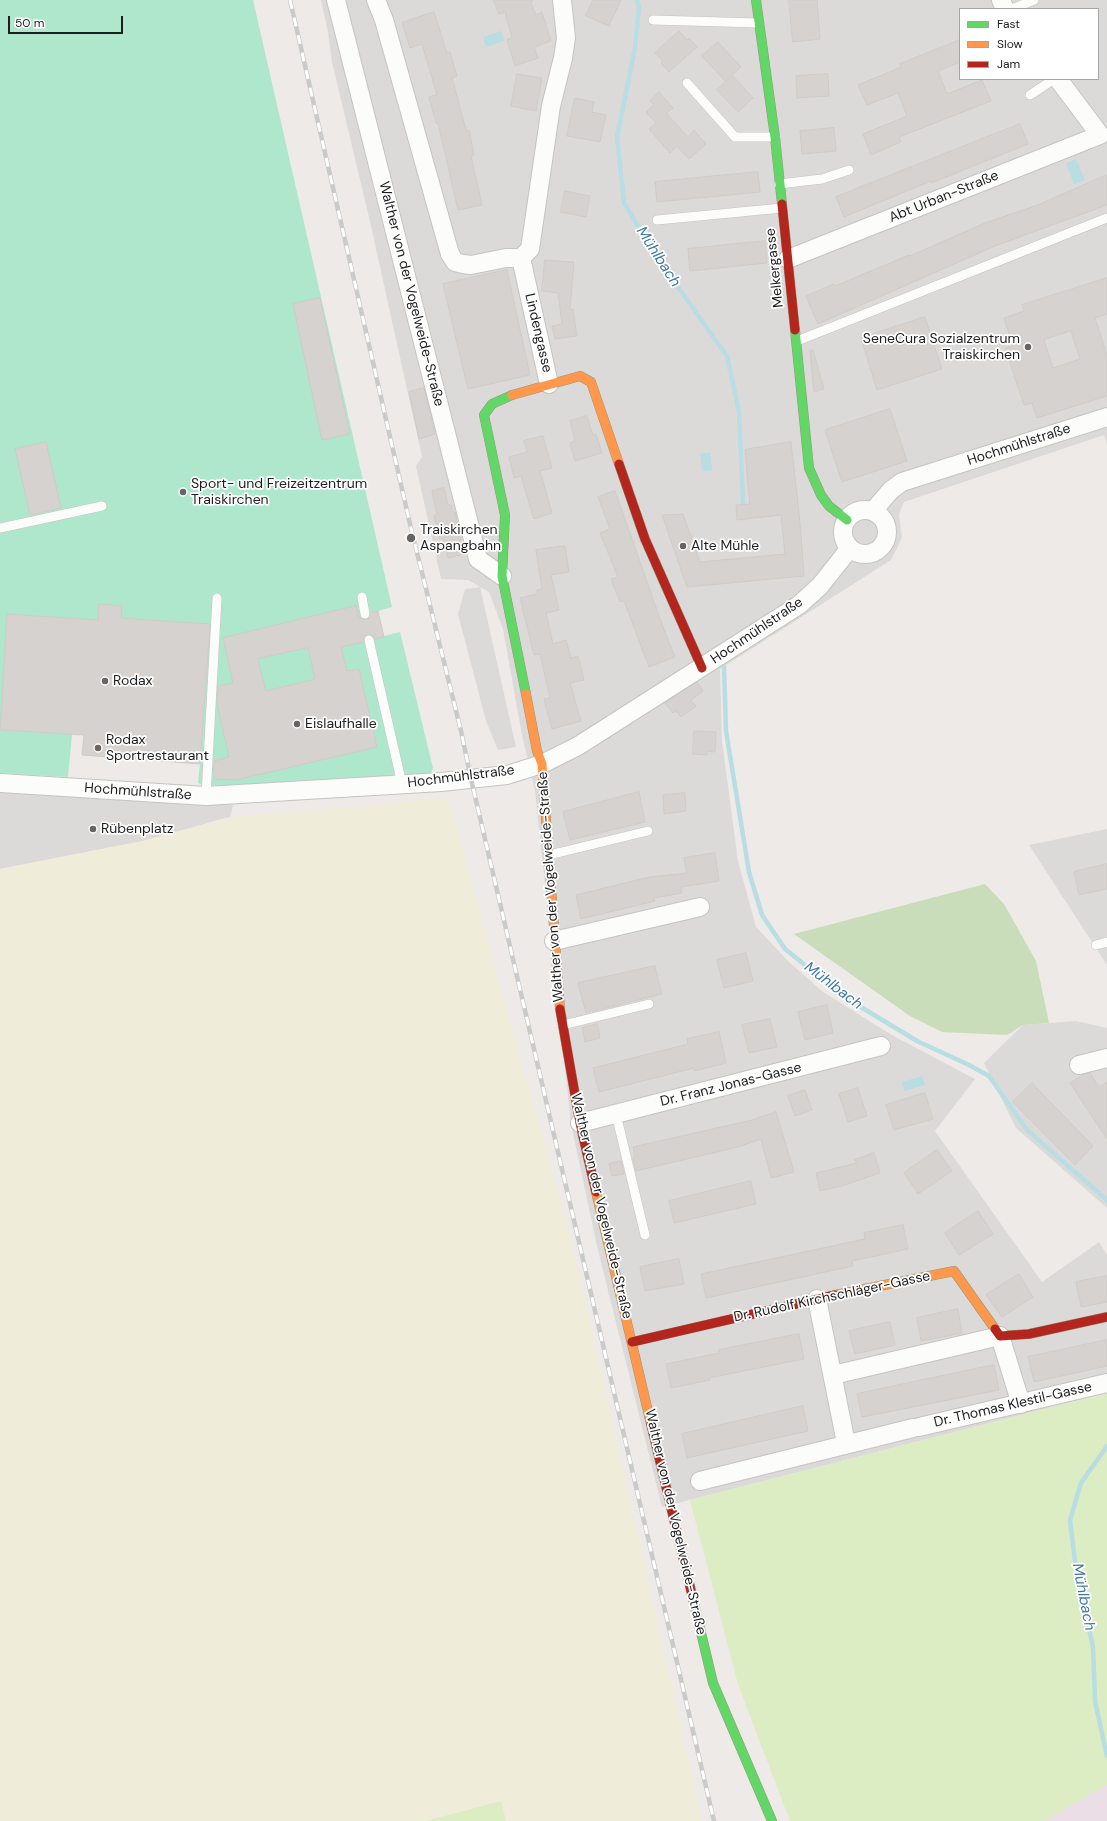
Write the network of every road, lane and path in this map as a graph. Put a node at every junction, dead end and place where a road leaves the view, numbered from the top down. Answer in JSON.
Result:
{"nodes":[{"id":1,"x":336,"y":0,"type":"edge"},
{"id":2,"x":376,"y":0,"type":"edge"},
{"id":3,"x":562,"y":0,"type":"edge"},
{"id":4,"x":756,"y":0,"type":"edge"},
{"id":5,"x":1034,"y":0,"type":"edge"},
{"id":6,"x":1014,"y":8,"type":"edge"},
{"id":7,"x":653,"y":20,"type":"dead end"},
{"id":8,"x":758,"y":23,"type":"junction"},
{"id":9,"x":1052,"y":80,"type":"edge"},
{"id":10,"x":1059,"y":80,"type":"edge"},
{"id":11,"x":687,"y":83,"type":"dead end"},
{"id":12,"x":1030,"y":95,"type":"dead end"},
{"id":13,"x":774,"y":137,"type":"junction"},
{"id":14,"x":849,"y":170,"type":"dead end"},
{"id":15,"x":780,"y":184,"type":"junction"},
{"id":16,"x":782,"y":208,"type":"junction"},
{"id":17,"x":1107,"y":218,"type":"edge"},
{"id":18,"x":657,"y":220,"type":"dead end"},
{"id":19,"x":521,"y":258,"type":"junction"},
{"id":20,"x":788,"y":259,"type":"junction"},
{"id":21,"x":797,"y":341,"type":"junction"},
{"id":22,"x":550,"y":384,"type":"junction"},
{"id":23,"x":1107,"y":417,"type":"edge"},
{"id":24,"x":102,"y":506,"type":"dead end"},
{"id":25,"x":873,"y":511,"type":"junction"},
{"id":26,"x":846,"y":520,"type":"junction"},
{"id":27,"x":0,"y":528,"type":"edge"},
{"id":28,"x":850,"y":548,"type":"junction"},
{"id":29,"x":502,"y":576,"type":"junction"},
{"id":30,"x":362,"y":597,"type":"dead end"},
{"id":31,"x":217,"y":598,"type":"dead end"},
{"id":32,"x":365,"y":614,"type":"dead end"},
{"id":33,"x":370,"y":640,"type":"dead end"},
{"id":34,"x":702,"y":668,"type":"junction"},
{"id":35,"x":542,"y":764,"type":"junction"},
{"id":36,"x":0,"y":783,"type":"edge"},
{"id":37,"x":402,"y":784,"type":"junction"},
{"id":38,"x":206,"y":796,"type":"junction"},
{"id":39,"x":648,"y":831,"type":"dead end"},
{"id":40,"x":547,"y":855,"type":"junction"},
{"id":41,"x":700,"y":907,"type":"dead end"},
{"id":42,"x":554,"y":941,"type":"junction"},
{"id":43,"x":1107,"y":942,"type":"edge"},
{"id":44,"x":1096,"y":945,"type":"dead end"},
{"id":45,"x":649,"y":1004,"type":"dead end"},
{"id":46,"x":563,"y":1025,"type":"junction"},
{"id":47,"x":882,"y":1046,"type":"dead end"},
{"id":48,"x":1107,"y":1058,"type":"edge"},
{"id":49,"x":1079,"y":1065,"type":"dead end"},
{"id":50,"x":616,"y":1114,"type":"junction"},
{"id":51,"x":580,"y":1123,"type":"junction"},
{"id":52,"x":645,"y":1235,"type":"dead end"},
{"id":53,"x":817,"y":1299,"type":"junction"},
{"id":54,"x":1107,"y":1317,"type":"edge"},
{"id":55,"x":1000,"y":1336,"type":"junction"},
{"id":56,"x":632,"y":1342,"type":"junction"},
{"id":57,"x":833,"y":1375,"type":"junction"},
{"id":58,"x":1107,"y":1383,"type":"edge"},
{"id":59,"x":1021,"y":1404,"type":"junction"},
{"id":60,"x":846,"y":1444,"type":"junction"},
{"id":61,"x":700,"y":1481,"type":"dead end"},
{"id":62,"x":772,"y":1821,"type":"edge"}],
"edges":[{"from":1,"to":29,"type":"street","name":"Walther von der Vogelweide-Straße"},
{"from":2,"to":19,"type":"street"},
{"from":3,"to":19,"type":"street"},
{"from":4,"to":8,"type":"street","name":"Melkergasse"},
{"from":5,"to":6,"type":"lane"},
{"from":7,"to":8,"type":"lane"},
{"from":8,"to":13,"type":"street","name":"Melkergasse"},
{"from":9,"to":12,"type":"lane"},
{"from":10,"to":20,"type":"street","name":"Abt Urban-Straße"},
{"from":11,"to":13,"type":"lane"},
{"from":13,"to":15,"type":"street","name":"Melkergasse"},
{"from":14,"to":15,"type":"lane"},
{"from":15,"to":16,"type":"street","name":"Melkergasse"},
{"from":16,"to":18,"type":"lane"},
{"from":16,"to":20,"type":"street","name":"Melkergasse"},
{"from":17,"to":21,"type":"lane"},
{"from":19,"to":22,"type":"street","name":"Lindengasse"},
{"from":20,"to":21,"type":"street","name":"Melkergasse"},
{"from":21,"to":26,"type":"street","name":"Melkergasse"},
{"from":22,"to":29,"type":"street","name":"Walther von der Vogelweide-Straße"},
{"from":22,"to":34,"type":"street","name":"Lindengasse"},
{"from":23,"to":25,"type":"street","name":"Hochmühlstraße"},
{"from":24,"to":27,"type":"lane"},
{"from":25,"to":26,"type":"street"},
{"from":25,"to":28,"type":"street"},
{"from":26,"to":28,"type":"street"},
{"from":28,"to":34,"type":"street","name":"Hochmühlstraße"},
{"from":29,"to":35,"type":"street","name":"Walther von der Vogelweide-Straße"},
{"from":30,"to":32,"type":"lane"},
{"from":31,"to":38,"type":"lane"},
{"from":33,"to":37,"type":"lane"},
{"from":34,"to":35,"type":"street","name":"Hochmühlstraße"},
{"from":35,"to":37,"type":"street","name":"Hochmühlstraße"},
{"from":35,"to":40,"type":"street","name":"Walther von der Vogelweide-Straße"},
{"from":36,"to":38,"type":"street","name":"Hochmühlstraße"},
{"from":37,"to":38,"type":"street","name":"Hochmühlstraße"},
{"from":39,"to":40,"type":"lane"},
{"from":40,"to":42,"type":"street","name":"Walther von der Vogelweide-Straße"},
{"from":41,"to":42,"type":"street"},
{"from":42,"to":46,"type":"street","name":"Walther von der Vogelweide-Straße"},
{"from":43,"to":44,"type":"lane"},
{"from":45,"to":46,"type":"lane"},
{"from":46,"to":51,"type":"street","name":"Walther von der Vogelweide-Straße"},
{"from":47,"to":50,"type":"street","name":"Dr. Franz Jonas-Gasse"},
{"from":48,"to":49,"type":"street"},
{"from":50,"to":51,"type":"street","name":"Dr. Franz Jonas-Gasse"},
{"from":50,"to":52,"type":"lane"},
{"from":51,"to":56,"type":"street","name":"Walther von der Vogelweide-Straße"},
{"from":53,"to":55,"type":"street","name":"Dr. Rudolf Kirchschläger-Gasse"},
{"from":53,"to":56,"type":"street","name":"Dr. Rudolf Kirchschläger-Gasse"},
{"from":53,"to":57,"type":"street"},
{"from":54,"to":55,"type":"street"},
{"from":55,"to":57,"type":"street"},
{"from":55,"to":59,"type":"street"},
{"from":56,"to":62,"type":"street","name":"Walther von der Vogelweide-Straße"},
{"from":57,"to":60,"type":"street"},
{"from":58,"to":59,"type":"street","name":"Dr. Thomas Klestil-Gasse"},
{"from":59,"to":60,"type":"street","name":"Dr. Thomas Klestil-Gasse"},
{"from":60,"to":61,"type":"street","name":"Dr. Thomas Klestil-Gasse"}]}
